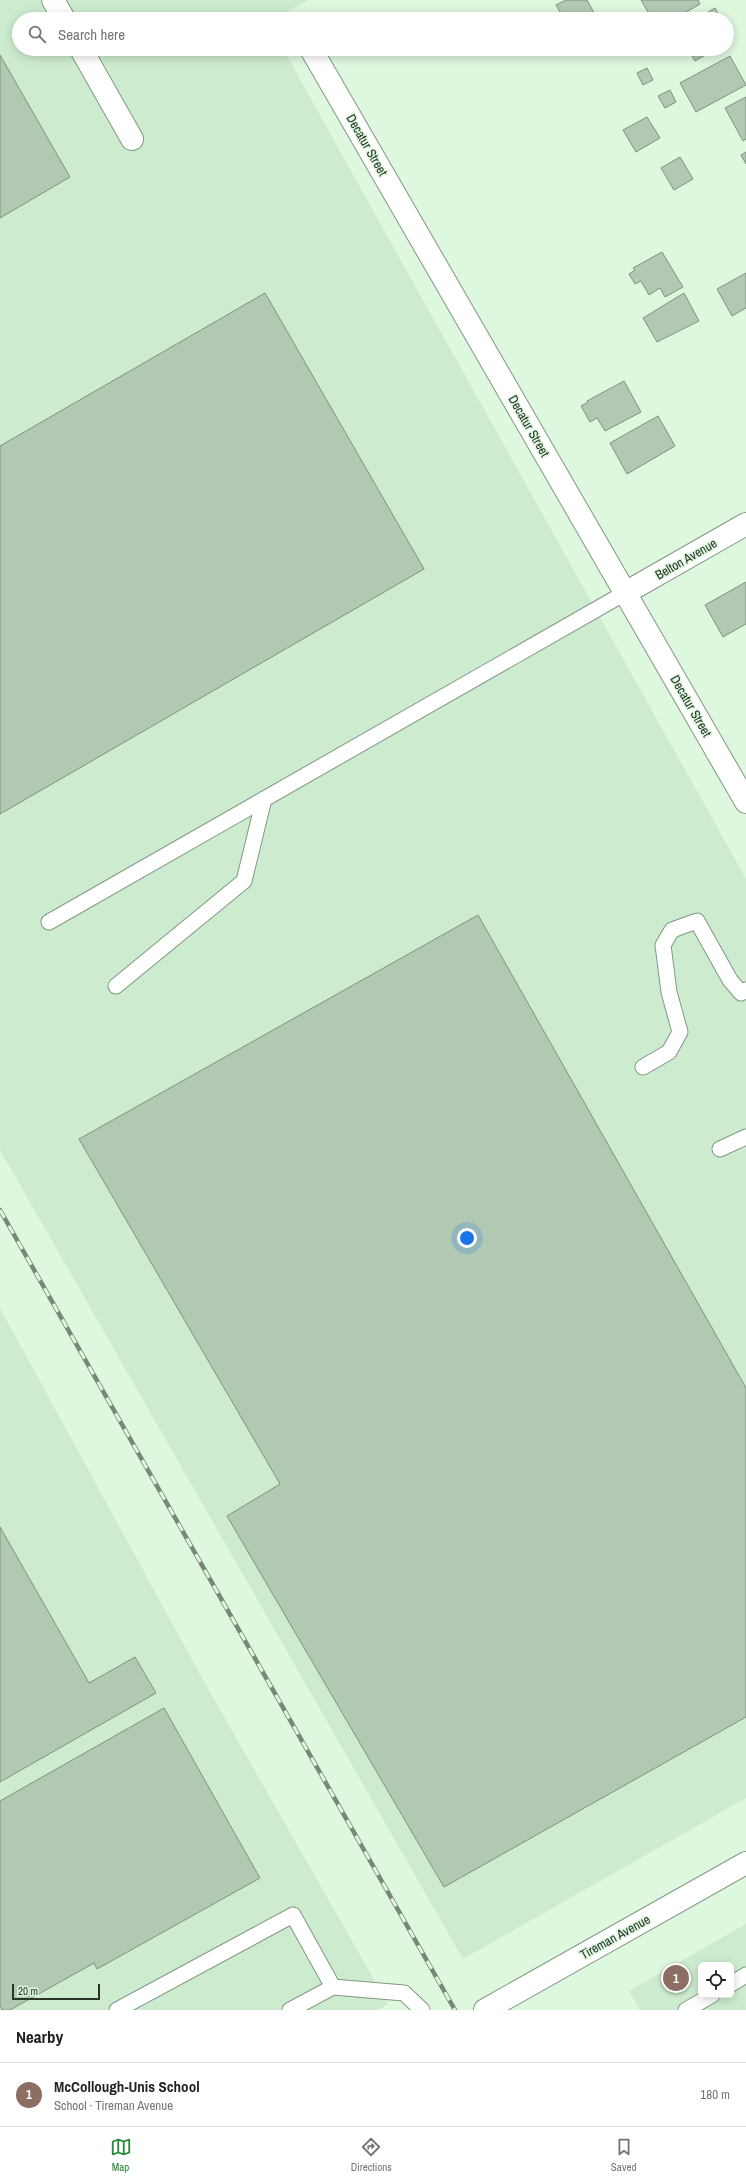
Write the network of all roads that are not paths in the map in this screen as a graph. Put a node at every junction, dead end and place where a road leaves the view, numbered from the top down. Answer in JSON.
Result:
{"nodes":[{"id":1,"x":53,"y":0,"type":"edge"},
{"id":2,"x":60,"y":12,"type":"edge"},
{"id":3,"x":85,"y":56,"type":"edge"},
{"id":4,"x":315,"y":56,"type":"edge"},
{"id":5,"x":132,"y":139,"type":"dead end"},
{"id":6,"x":746,"y":524,"type":"edge"},
{"id":7,"x":625,"y":593,"type":"junction"},
{"id":8,"x":264,"y":799,"type":"junction"},
{"id":9,"x":746,"y":802,"type":"edge"},
{"id":10,"x":49,"y":922,"type":"dead end"},
{"id":11,"x":116,"y":986,"type":"dead end"},
{"id":12,"x":746,"y":990,"type":"edge"},
{"id":13,"x":643,"y":1067,"type":"dead end"},
{"id":14,"x":746,"y":1136,"type":"edge"},
{"id":15,"x":720,"y":1149,"type":"dead end"},
{"id":16,"x":746,"y":1863,"type":"edge"},
{"id":17,"x":746,"y":1975,"type":"edge"},
{"id":18,"x":734,"y":1982,"type":"edge"},
{"id":19,"x":333,"y":1988,"type":"junction"},
{"id":20,"x":707,"y":1998,"type":"edge"},
{"id":21,"x":117,"y":2010,"type":"edge"},
{"id":22,"x":290,"y":2010,"type":"edge"},
{"id":23,"x":422,"y":2010,"type":"edge"},
{"id":24,"x":485,"y":2010,"type":"edge"},
{"id":25,"x":686,"y":2010,"type":"edge"}],
"edges":[{"from":1,"to":2,"type":"street"},
{"from":3,"to":5,"type":"street"},
{"from":4,"to":7,"type":"street","name":"Decatur Street"},
{"from":6,"to":7,"type":"street","name":"Belton Avenue"},
{"from":7,"to":8,"type":"lane"},
{"from":7,"to":9,"type":"street","name":"Decatur Street"},
{"from":8,"to":10,"type":"lane"},
{"from":8,"to":11,"type":"lane"},
{"from":12,"to":13,"type":"lane"},
{"from":14,"to":15,"type":"lane"},
{"from":16,"to":24,"type":"street","name":"Tireman Avenue"},
{"from":17,"to":18,"type":"lane"},
{"from":19,"to":21,"type":"lane"},
{"from":19,"to":22,"type":"lane"},
{"from":19,"to":23,"type":"lane"},
{"from":20,"to":25,"type":"lane"}]}
